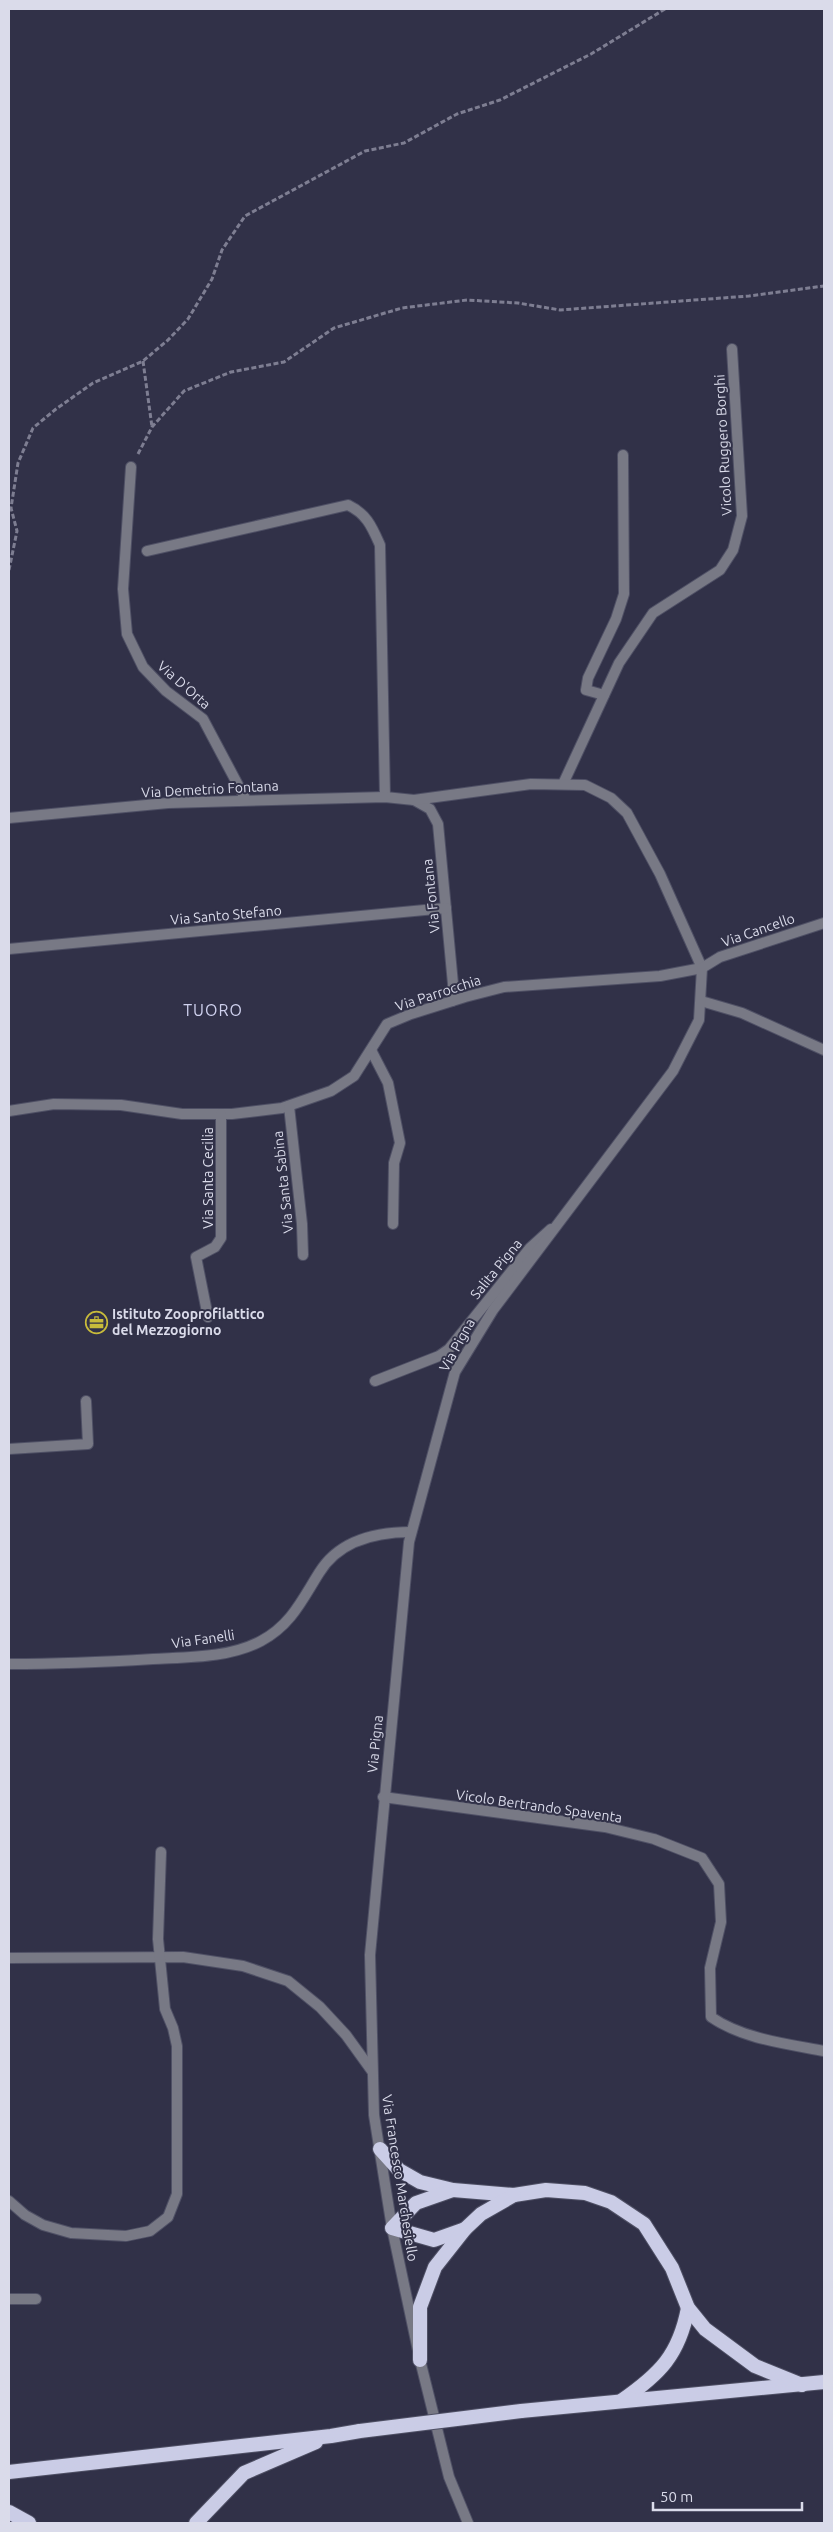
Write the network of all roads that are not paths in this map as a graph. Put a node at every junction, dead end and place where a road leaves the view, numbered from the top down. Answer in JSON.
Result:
{"nodes":[{"id":1,"x":732,"y":348,"type":"dead end"},
{"id":2,"x":623,"y":455,"type":"dead end"},
{"id":3,"x":131,"y":467,"type":"road end"},
{"id":4,"x":147,"y":551,"type":"dead end"},
{"id":5,"x":604,"y":695,"type":"junction"},
{"id":6,"x":563,"y":784,"type":"junction"},
{"id":7,"x":385,"y":797,"type":"junction"},
{"id":8,"x":246,"y":800,"type":"junction"},
{"id":9,"x":414,"y":800,"type":"junction"},
{"id":10,"x":9,"y":818,"type":"edge"},
{"id":11,"x":446,"y":908,"type":"junction"},
{"id":12,"x":824,"y":923,"type":"edge"},
{"id":13,"x":9,"y":948,"type":"edge"},
{"id":14,"x":702,"y":968,"type":"junction"},
{"id":15,"x":452,"y":1001,"type":"junction"},
{"id":16,"x":701,"y":1002,"type":"junction"},
{"id":17,"x":371,"y":1050,"type":"junction"},
{"id":18,"x":824,"y":1050,"type":"edge"},
{"id":19,"x":289,"y":1106,"type":"junction"},
{"id":20,"x":9,"y":1111,"type":"edge"},
{"id":21,"x":221,"y":1114,"type":"junction"},
{"id":22,"x":563,"y":1218,"type":"junction"},
{"id":23,"x":393,"y":1224,"type":"dead end"},
{"id":24,"x":303,"y":1255,"type":"dead end"},
{"id":25,"x":208,"y":1317,"type":"dead end"},
{"id":26,"x":375,"y":1381,"type":"dead end"},
{"id":27,"x":86,"y":1401,"type":"dead end"},
{"id":28,"x":9,"y":1449,"type":"edge"},
{"id":29,"x":412,"y":1532,"type":"junction"},
{"id":30,"x":9,"y":1664,"type":"edge"},
{"id":31,"x":383,"y":1798,"type":"junction"},
{"id":32,"x":161,"y":1852,"type":"dead end"},
{"id":33,"x":9,"y":1958,"type":"edge"},
{"id":34,"x":160,"y":1958,"type":"junction"},
{"id":35,"x":824,"y":2052,"type":"edge"},
{"id":36,"x":372,"y":2071,"type":"junction"},
{"id":37,"x":380,"y":2148,"type":"junction"},
{"id":38,"x":453,"y":2190,"type":"junction"},
{"id":39,"x":514,"y":2195,"type":"junction"},
{"id":40,"x":9,"y":2201,"type":"edge"},
{"id":41,"x":392,"y":2228,"type":"junction"},
{"id":42,"x":465,"y":2229,"type":"junction"},
{"id":43,"x":9,"y":2298,"type":"edge"},
{"id":44,"x":36,"y":2299,"type":"dead end"},
{"id":45,"x":688,"y":2308,"type":"junction"},
{"id":46,"x":420,"y":2360,"type":"junction"},
{"id":47,"x":824,"y":2382,"type":"edge"},
{"id":48,"x":802,"y":2385,"type":"junction"},
{"id":49,"x":619,"y":2402,"type":"junction"},
{"id":50,"x":331,"y":2436,"type":"junction"},
{"id":51,"x":9,"y":2472,"type":"edge"},
{"id":52,"x":9,"y":2512,"type":"edge"},
{"id":53,"x":29,"y":2523,"type":"edge"},
{"id":54,"x":196,"y":2523,"type":"edge"},
{"id":55,"x":468,"y":2523,"type":"edge"}],
"edges":[{"from":1,"to":5,"type":"street","name":"Vicolo Ruggero Borghi"},
{"from":2,"to":5,"type":"street"},
{"from":3,"to":8,"type":"street","name":"Via D'Orta"},
{"from":4,"to":7,"type":"street"},
{"from":5,"to":6,"type":"street","name":"Vicolo Ruggero Borghi"},
{"from":6,"to":9,"type":"street","name":"Via Demetrio Fontana"},
{"from":6,"to":14,"type":"street","name":"Via Demetrio Fontana"},
{"from":7,"to":8,"type":"street","name":"Via Demetrio Fontana"},
{"from":7,"to":9,"type":"street","name":"Via Demetrio Fontana"},
{"from":8,"to":10,"type":"street","name":"Via Demetrio Fontana"},
{"from":9,"to":11,"type":"street","name":"Via Fontana"},
{"from":11,"to":13,"type":"street","name":"Via Santo Stefano"},
{"from":11,"to":15,"type":"street","name":"Via Fontana"},
{"from":12,"to":14,"type":"street","name":"Via Cancello"},
{"from":14,"to":15,"type":"street","name":"Via Parrocchia"},
{"from":14,"to":16,"type":"street","name":"Via Pigna"},
{"from":15,"to":17,"type":"street","name":"Via Parrocchia"},
{"from":16,"to":18,"type":"street"},
{"from":16,"to":22,"type":"street","name":"Via Pigna"},
{"from":17,"to":19,"type":"street","name":"Via Parrocchia"},
{"from":17,"to":23,"type":"street"},
{"from":19,"to":21,"type":"street","name":"Via Parrocchia"},
{"from":19,"to":24,"type":"street","name":"Via Santa Sabina"},
{"from":20,"to":21,"type":"street","name":"Via Parrocchia"},
{"from":21,"to":25,"type":"street","name":"Via Santa Cecilia"},
{"from":22,"to":26,"type":"street","name":"Salita Pigna"},
{"from":22,"to":29,"type":"street","name":"Via Pigna"},
{"from":27,"to":28,"type":"street"},
{"from":29,"to":30,"type":"street","name":"Via Fanelli"},
{"from":29,"to":31,"type":"street","name":"Via Pigna"},
{"from":31,"to":35,"type":"street","name":"Vicolo Bertrando Spaventa"},
{"from":31,"to":36,"type":"street","name":"Via Francesco Marchesiello"},
{"from":32,"to":34,"type":"street"},
{"from":33,"to":34,"type":"street"},
{"from":34,"to":36,"type":"street"},
{"from":34,"to":40,"type":"street"},
{"from":36,"to":37,"type":"street","name":"Via Francesco Marchesiello"},
{"from":37,"to":38,"type":"highway"},
{"from":37,"to":41,"type":"street","name":"Via Francesco Marchesiello"},
{"from":38,"to":39,"type":"highway"},
{"from":38,"to":41,"type":"highway"},
{"from":39,"to":42,"type":"highway"},
{"from":39,"to":45,"type":"highway"},
{"from":41,"to":42,"type":"highway"},
{"from":41,"to":46,"type":"street","name":"Via Francesco Marchesiello"},
{"from":42,"to":46,"type":"highway"},
{"from":43,"to":44,"type":"street"},
{"from":45,"to":48,"type":"highway"},
{"from":45,"to":49,"type":"highway"},
{"from":46,"to":55,"type":"street","name":"Via Francesco Marchesiello"},
{"from":47,"to":48,"type":"highway"},
{"from":48,"to":49,"type":"highway"},
{"from":49,"to":50,"type":"highway","bridge":true},
{"from":50,"to":51,"type":"highway"},
{"from":50,"to":54,"type":"highway"},
{"from":52,"to":53,"type":"highway"}]}
